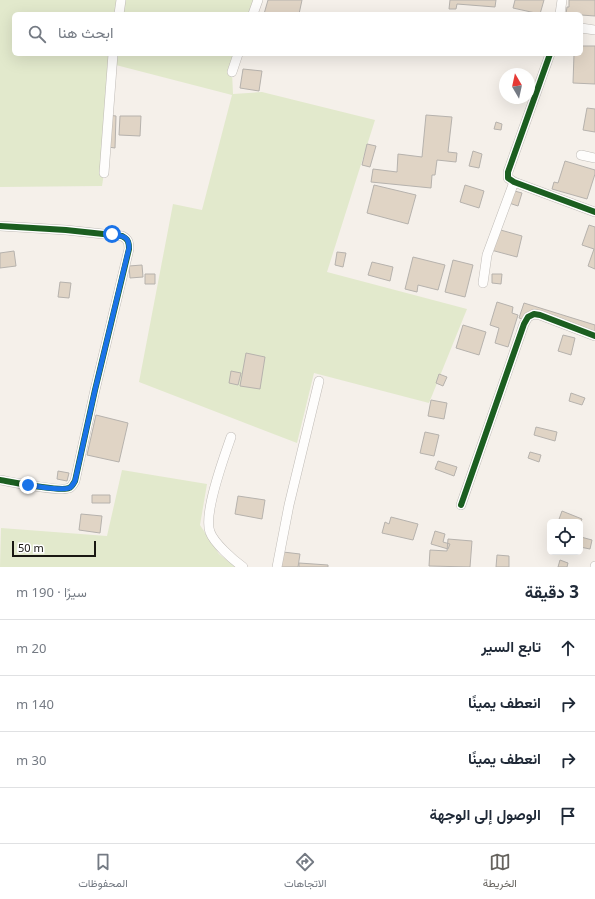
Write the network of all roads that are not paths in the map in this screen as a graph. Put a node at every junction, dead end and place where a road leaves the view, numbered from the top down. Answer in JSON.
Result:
{"nodes":[{"id":1,"x":121,"y":0,"type":"edge"},
{"id":2,"x":258,"y":0,"type":"edge"},
{"id":3,"x":562,"y":0,"type":"edge"},
{"id":4,"x":119,"y":12,"type":"edge"},
{"id":5,"x":254,"y":12,"type":"edge"},
{"id":6,"x":560,"y":12,"type":"edge"},
{"id":7,"x":583,"y":28,"type":"edge"},
{"id":8,"x":595,"y":30,"type":"edge"},
{"id":9,"x":113,"y":56,"type":"edge"},
{"id":10,"x":237,"y":56,"type":"edge"},
{"id":11,"x":549,"y":56,"type":"edge"},
{"id":12,"x":232,"y":72,"type":"dead end"},
{"id":13,"x":581,"y":155,"type":"dead end"},
{"id":14,"x":595,"y":158,"type":"edge"},
{"id":15,"x":104,"y":173,"type":"dead end"},
{"id":16,"x":514,"y":182,"type":"junction"},
{"id":17,"x":595,"y":212,"type":"edge"},
{"id":18,"x":0,"y":226,"type":"edge"},
{"id":19,"x":483,"y":283,"type":"dead end"},
{"id":20,"x":595,"y":336,"type":"edge"},
{"id":21,"x":319,"y":381,"type":"dead end"},
{"id":22,"x":231,"y":437,"type":"dead end"},
{"id":23,"x":0,"y":480,"type":"edge"},
{"id":24,"x":460,"y":505,"type":"dead end"},
{"id":25,"x":243,"y":567,"type":"edge"},
{"id":26,"x":277,"y":567,"type":"edge"}],
"edges":[{"from":1,"to":4,"type":"street"},
{"from":2,"to":5,"type":"street"},
{"from":3,"to":6,"type":"street"},
{"from":7,"to":8,"type":"street"},
{"from":9,"to":15,"type":"street"},
{"from":10,"to":12,"type":"street"},
{"from":11,"to":16,"type":"street"},
{"from":13,"to":14,"type":"street"},
{"from":16,"to":17,"type":"street"},
{"from":16,"to":19,"type":"street"},
{"from":18,"to":23,"type":"street"},
{"from":20,"to":24,"type":"street"},
{"from":21,"to":26,"type":"street"},
{"from":22,"to":25,"type":"street"}]}
